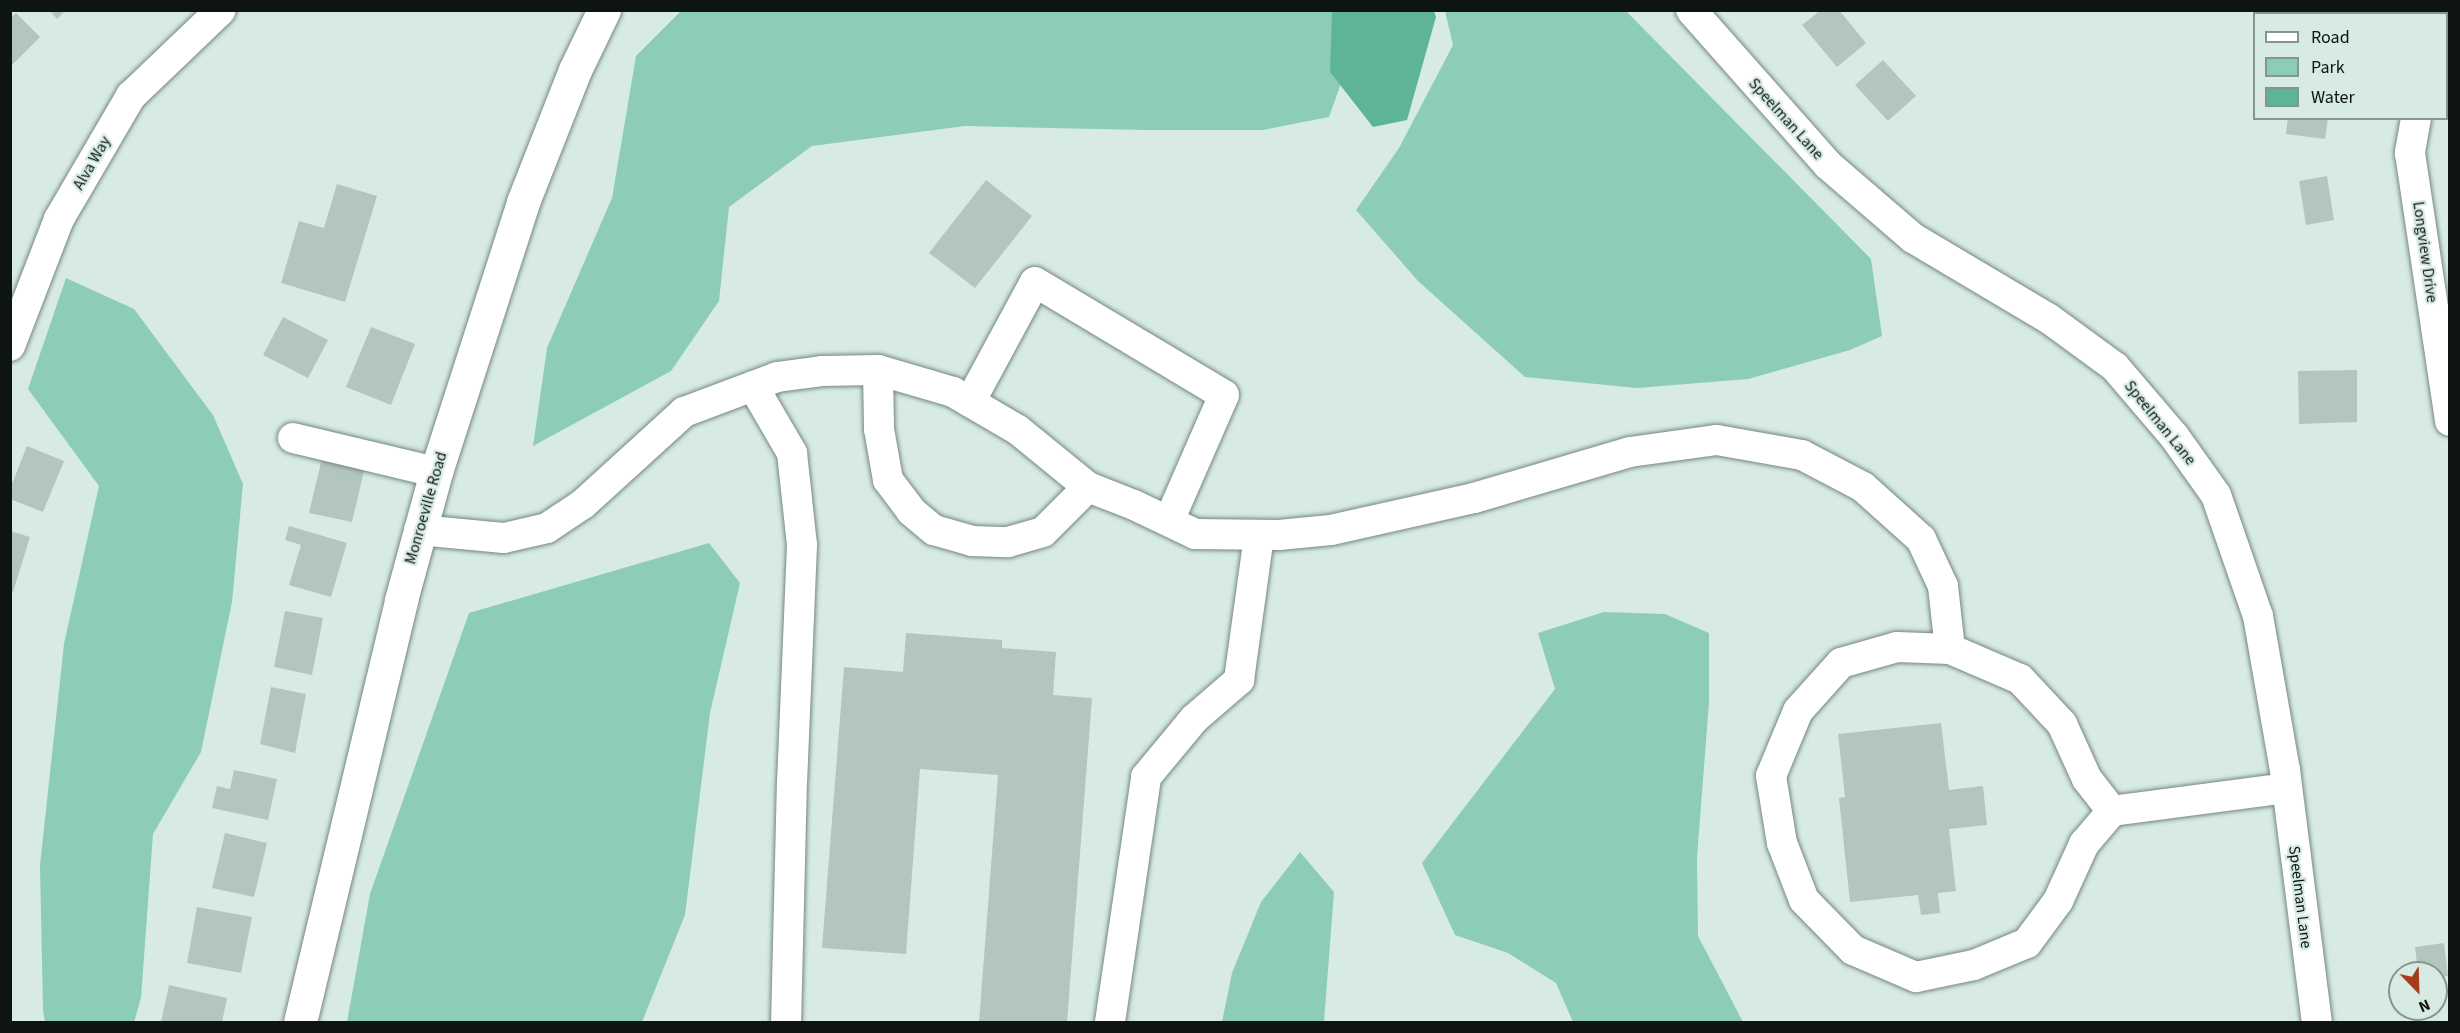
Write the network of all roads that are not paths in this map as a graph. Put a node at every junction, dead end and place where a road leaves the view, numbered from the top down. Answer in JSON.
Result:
{"nodes":[{"id":1,"x":221,"y":10,"type":"edge"},
{"id":2,"x":604,"y":10,"type":"edge"},
{"id":3,"x":1691,"y":10,"type":"edge"},
{"id":4,"x":2416,"y":120,"type":"edge"},
{"id":5,"x":10,"y":346,"type":"edge"},
{"id":6,"x":878,"y":370,"type":"junction"},
{"id":7,"x":753,"y":386,"type":"junction"},
{"id":8,"x":970,"y":402,"type":"junction"},
{"id":9,"x":2450,"y":421,"type":"edge"},
{"id":10,"x":293,"y":438,"type":"dead end"},
{"id":11,"x":436,"y":472,"type":"junction"},
{"id":12,"x":1088,"y":487,"type":"junction"},
{"id":13,"x":1169,"y":521,"type":"junction"},
{"id":14,"x":419,"y":530,"type":"junction"},
{"id":15,"x":1259,"y":535,"type":"junction"},
{"id":16,"x":1950,"y":649,"type":"junction"},
{"id":17,"x":2286,"y":788,"type":"junction"},
{"id":18,"x":2112,"y":811,"type":"junction"},
{"id":19,"x":300,"y":1023,"type":"edge"},
{"id":20,"x":786,"y":1023,"type":"edge"},
{"id":21,"x":1110,"y":1023,"type":"edge"},
{"id":22,"x":2317,"y":1023,"type":"edge"}],
"edges":[{"from":1,"to":5,"type":"street","name":"Alva Way"},
{"from":2,"to":11,"type":"main road","name":"Monroeville Road"},
{"from":3,"to":17,"type":"street","name":"Speelman Lane"},
{"from":4,"to":9,"type":"street","name":"Longview Drive"},
{"from":6,"to":7,"type":"street"},
{"from":6,"to":8,"type":"street"},
{"from":6,"to":12,"type":"street"},
{"from":7,"to":14,"type":"street"},
{"from":7,"to":20,"type":"street"},
{"from":8,"to":12,"type":"street"},
{"from":8,"to":13,"type":"street"},
{"from":10,"to":11,"type":"street"},
{"from":11,"to":14,"type":"main road","name":"Monroeville Road"},
{"from":12,"to":13,"type":"street"},
{"from":13,"to":15,"type":"street"},
{"from":14,"to":19,"type":"main road","name":"Monroeville Road"},
{"from":15,"to":16,"type":"street"},
{"from":15,"to":21,"type":"street"},
{"from":16,"to":18,"type":"street"},
{"from":16,"to":18,"type":"street"},
{"from":17,"to":18,"type":"street"},
{"from":17,"to":22,"type":"street","name":"Speelman Lane"}]}
